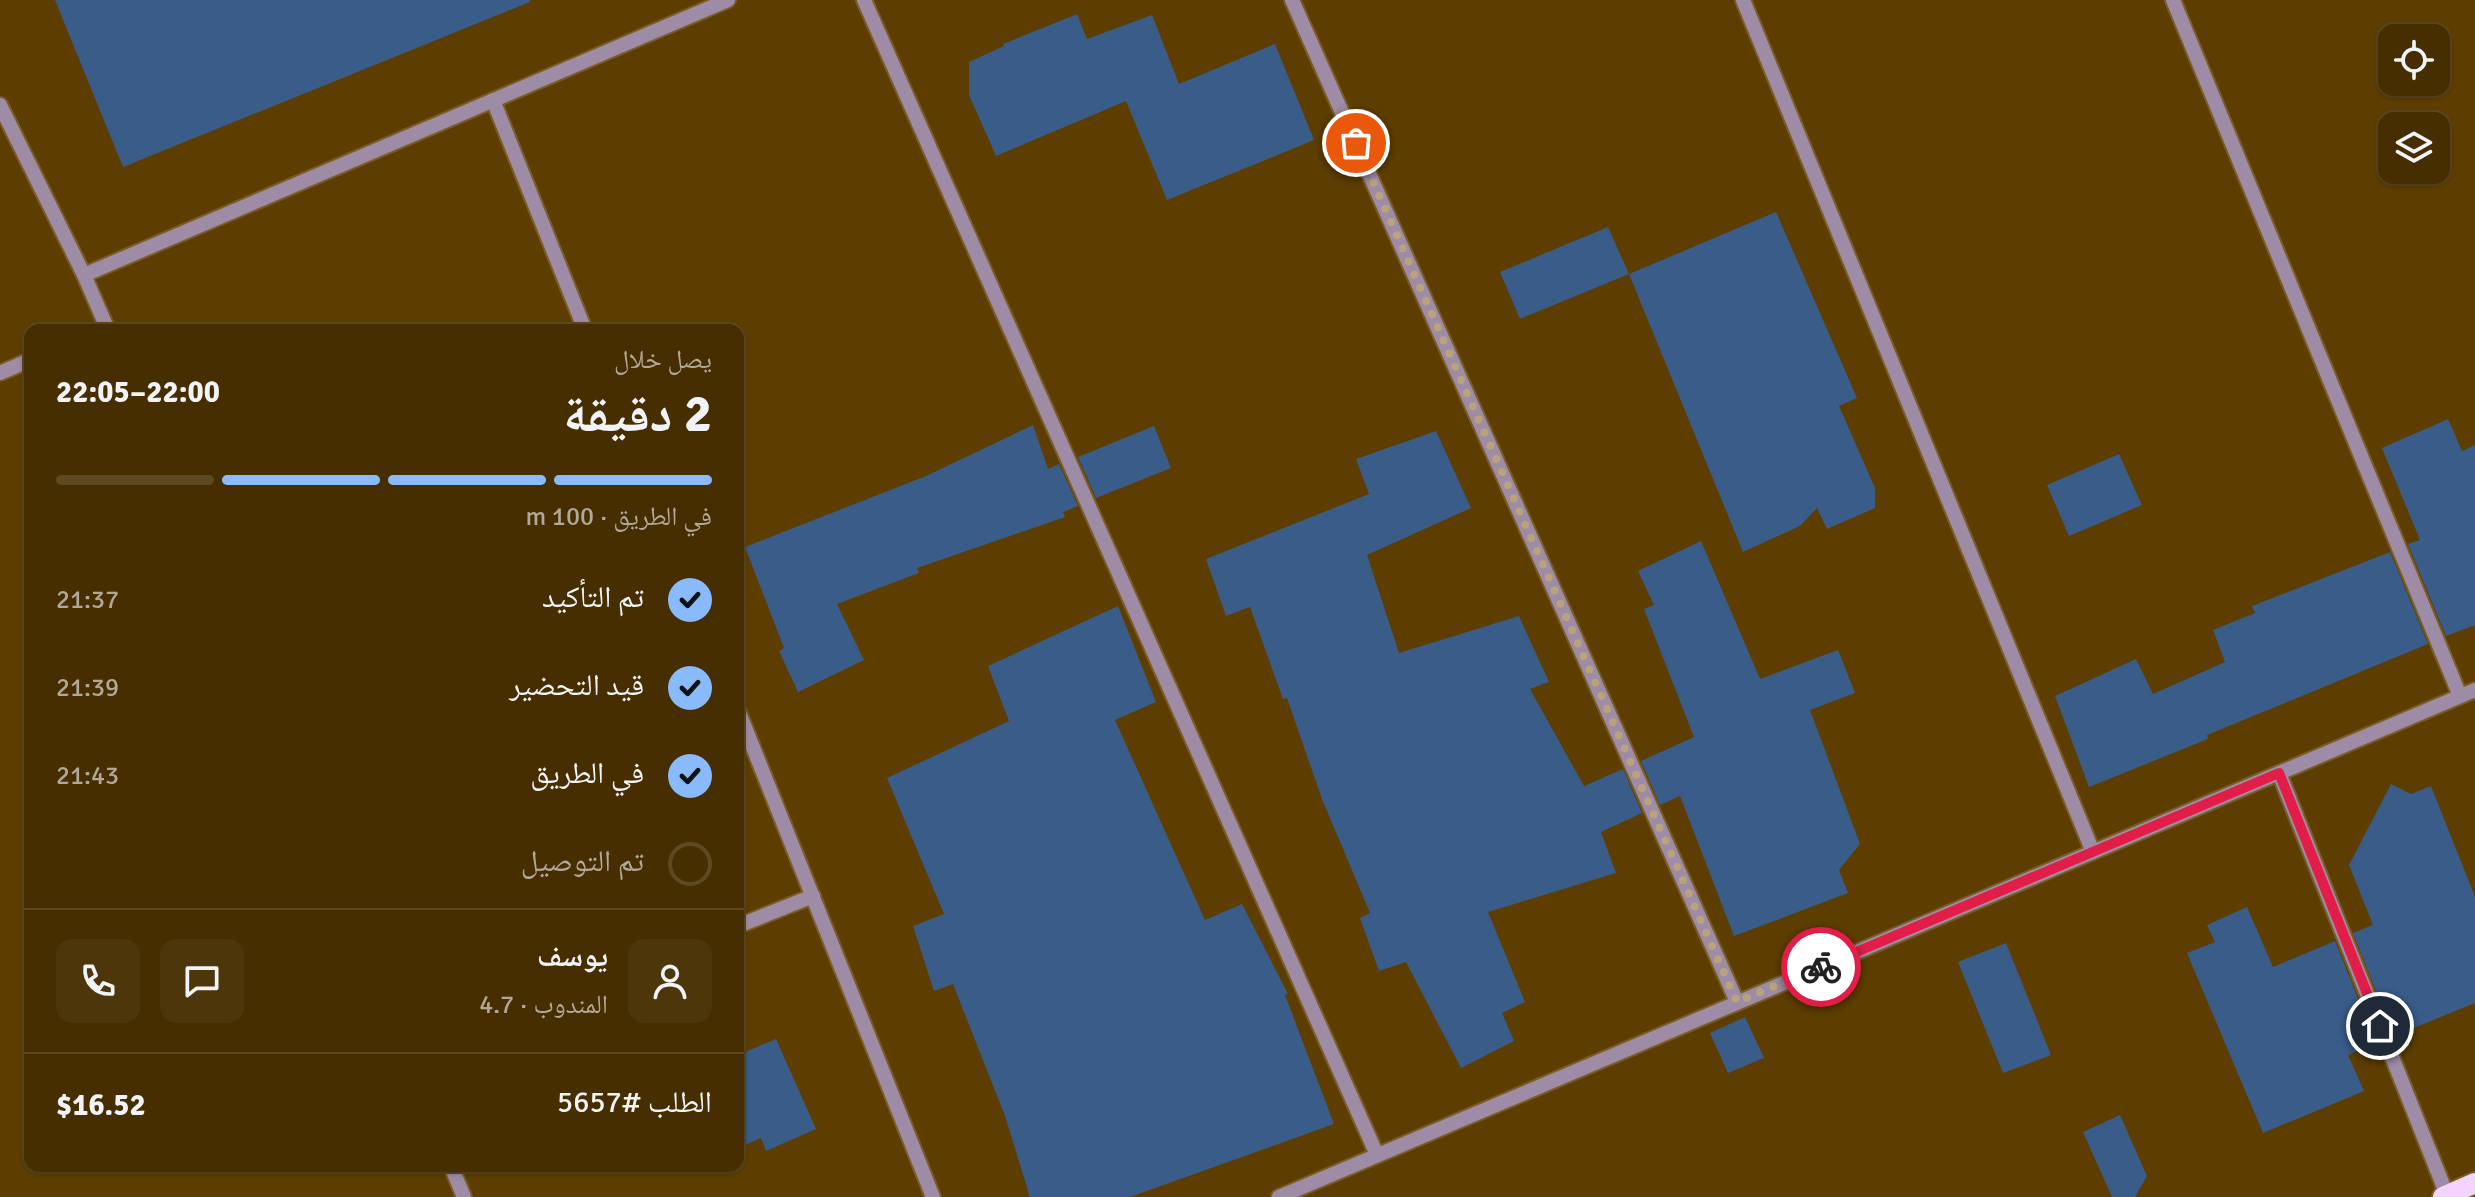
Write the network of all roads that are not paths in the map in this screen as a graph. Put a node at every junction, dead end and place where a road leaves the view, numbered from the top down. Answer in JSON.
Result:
{"nodes":[{"id":1,"x":728,"y":0,"type":"edge"},
{"id":2,"x":864,"y":0,"type":"edge"},
{"id":3,"x":1292,"y":0,"type":"edge"},
{"id":4,"x":1743,"y":0,"type":"edge"},
{"id":5,"x":2173,"y":0,"type":"edge"},
{"id":6,"x":493,"y":100,"type":"junction"},
{"id":7,"x":0,"y":105,"type":"edge"},
{"id":8,"x":84,"y":275,"type":"junction"},
{"id":9,"x":104,"y":324,"type":"edge"},
{"id":10,"x":583,"y":324,"type":"edge"},
{"id":11,"x":24,"y":363,"type":"edge"},
{"id":12,"x":0,"y":373,"type":"edge"},
{"id":13,"x":2475,"y":690,"type":"edge"},
{"id":14,"x":2460,"y":696,"type":"junction"},
{"id":15,"x":744,"y":725,"type":"edge"},
{"id":16,"x":2279,"y":773,"type":"junction"},
{"id":17,"x":2093,"y":852,"type":"junction"},
{"id":18,"x":813,"y":896,"type":"junction"},
{"id":19,"x":744,"y":924,"type":"edge"},
{"id":20,"x":1737,"y":1002,"type":"junction"},
{"id":21,"x":1377,"y":1155,"type":"junction"},
{"id":22,"x":454,"y":1172,"type":"edge"},
{"id":23,"x":2475,"y":1183,"type":"edge"},
{"id":24,"x":2445,"y":1196,"type":"edge"},
{"id":25,"x":464,"y":1197,"type":"edge"},
{"id":26,"x":933,"y":1197,"type":"edge"},
{"id":27,"x":1279,"y":1197,"type":"edge"}],
"edges":[{"from":1,"to":6,"type":"street"},
{"from":2,"to":21,"type":"street"},
{"from":3,"to":20,"type":"street"},
{"from":4,"to":17,"type":"street"},
{"from":5,"to":14,"type":"street"},
{"from":6,"to":8,"type":"street"},
{"from":6,"to":10,"type":"street"},
{"from":7,"to":8,"type":"street"},
{"from":8,"to":9,"type":"street"},
{"from":11,"to":12,"type":"street"},
{"from":13,"to":14,"type":"street"},
{"from":14,"to":16,"type":"street"},
{"from":15,"to":18,"type":"street"},
{"from":16,"to":17,"type":"street"},
{"from":16,"to":24,"type":"street"},
{"from":17,"to":20,"type":"street"},
{"from":18,"to":19,"type":"street"},
{"from":18,"to":26,"type":"street"},
{"from":20,"to":21,"type":"street"},
{"from":21,"to":27,"type":"street"},
{"from":22,"to":25,"type":"street"},
{"from":23,"to":24,"type":"main road"}]}
